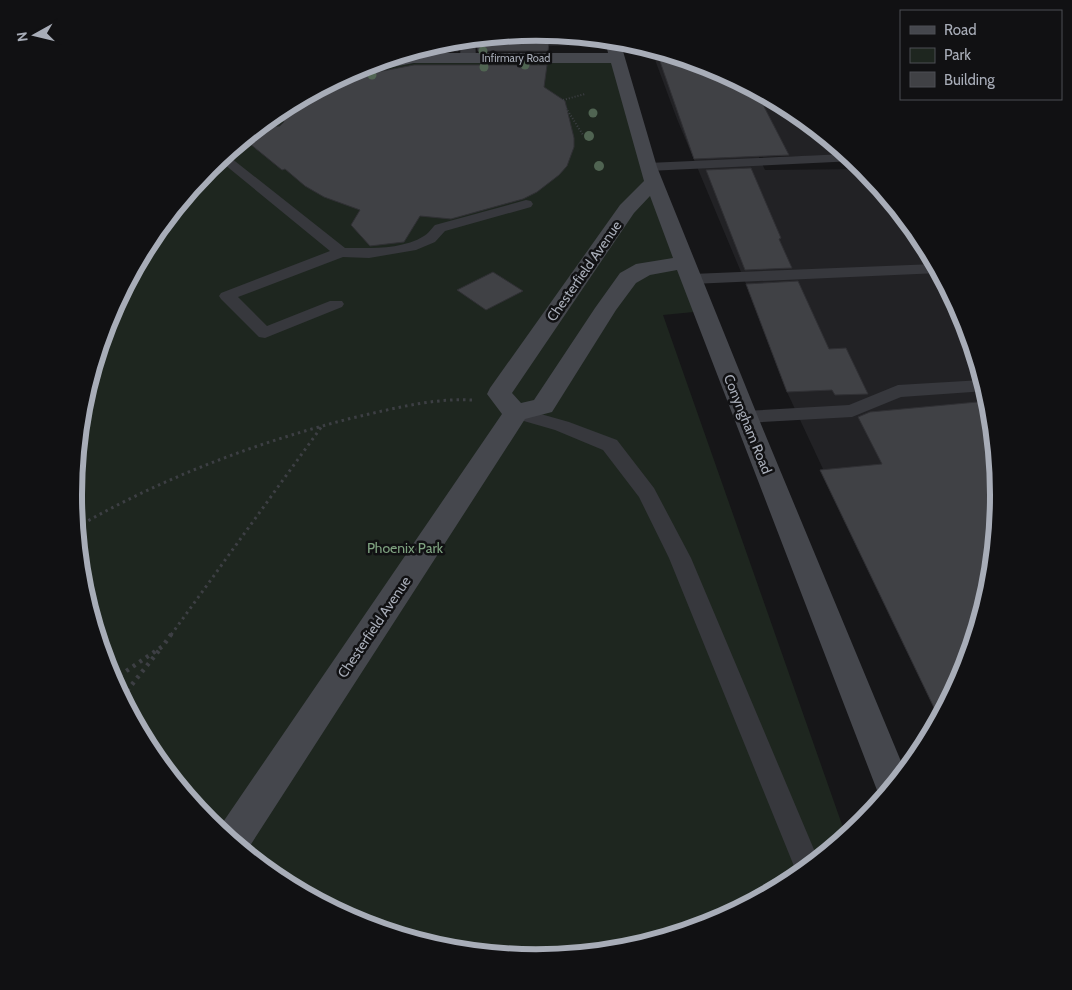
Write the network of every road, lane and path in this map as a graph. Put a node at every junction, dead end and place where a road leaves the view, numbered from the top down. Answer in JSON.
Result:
{"nodes":[{"id":1,"x":468,"y":46,"type":"edge"},
{"id":2,"x":614,"y":48,"type":"edge"},
{"id":3,"x":415,"y":58,"type":"edge"},
{"id":4,"x":468,"y":58,"type":"junction"},
{"id":5,"x":616,"y":58,"type":"junction"},
{"id":6,"x":585,"y":94,"type":"dead end"},
{"id":7,"x":563,"y":100,"type":"dead end"},
{"id":8,"x":566,"y":108,"type":"dead end"},
{"id":9,"x":583,"y":135,"type":"dead end"},
{"id":10,"x":840,"y":159,"type":"edge"},
{"id":11,"x":229,"y":162,"type":"edge"},
{"id":12,"x":651,"y":174,"type":"junction"},
{"id":13,"x":526,"y":204,"type":"dead end"},
{"id":14,"x":341,"y":252,"type":"junction"},
{"id":15,"x":930,"y":269,"type":"edge"},
{"id":16,"x":689,"y":271,"type":"junction"},
{"id":17,"x":336,"y":304,"type":"dead end"},
{"id":18,"x":976,"y":386,"type":"edge"},
{"id":19,"x":516,"y":413,"type":"junction"},
{"id":20,"x":745,"y":418,"type":"junction"},
{"id":21,"x":322,"y":425,"type":"junction"},
{"id":22,"x":83,"y":523,"type":"edge"},
{"id":23,"x":163,"y":646,"type":"junction"},
{"id":24,"x":120,"y":675,"type":"edge"},
{"id":25,"x":127,"y":691,"type":"edge"},
{"id":26,"x":890,"y":778,"type":"edge"},
{"id":27,"x":236,"y":835,"type":"edge"},
{"id":28,"x":805,"y":860,"type":"edge"}],
"edges":[{"from":1,"to":4,"type":"street"},
{"from":2,"to":5,"type":"main road","name":"Conyngham Road"},
{"from":3,"to":4,"type":"main road","name":"Infirmary Road"},
{"from":4,"to":5,"type":"main road","name":"Infirmary Road"},
{"from":5,"to":12,"type":"main road","name":"Conyngham Road"},
{"from":6,"to":7,"type":"path"},
{"from":8,"to":9,"type":"path"},
{"from":10,"to":12,"type":"lane"},
{"from":11,"to":14,"type":"lane"},
{"from":12,"to":16,"type":"main road","name":"Conyngham Road"},
{"from":12,"to":19,"type":"main road","name":"Chesterfield Avenue"},
{"from":13,"to":14,"type":"lane"},
{"from":14,"to":17,"type":"lane"},
{"from":15,"to":16,"type":"lane"},
{"from":16,"to":19,"type":"main road"},
{"from":16,"to":20,"type":"main road","name":"Conyngham Road"},
{"from":18,"to":20,"type":"lane"},
{"from":19,"to":21,"type":"path"},
{"from":19,"to":27,"type":"main road","name":"Chesterfield Avenue"},
{"from":19,"to":28,"type":"lane"},
{"from":20,"to":26,"type":"main road","name":"Conyngham Road"},
{"from":21,"to":22,"type":"path"},
{"from":21,"to":23,"type":"path"},
{"from":23,"to":24,"type":"path"},
{"from":23,"to":25,"type":"path"}]}
